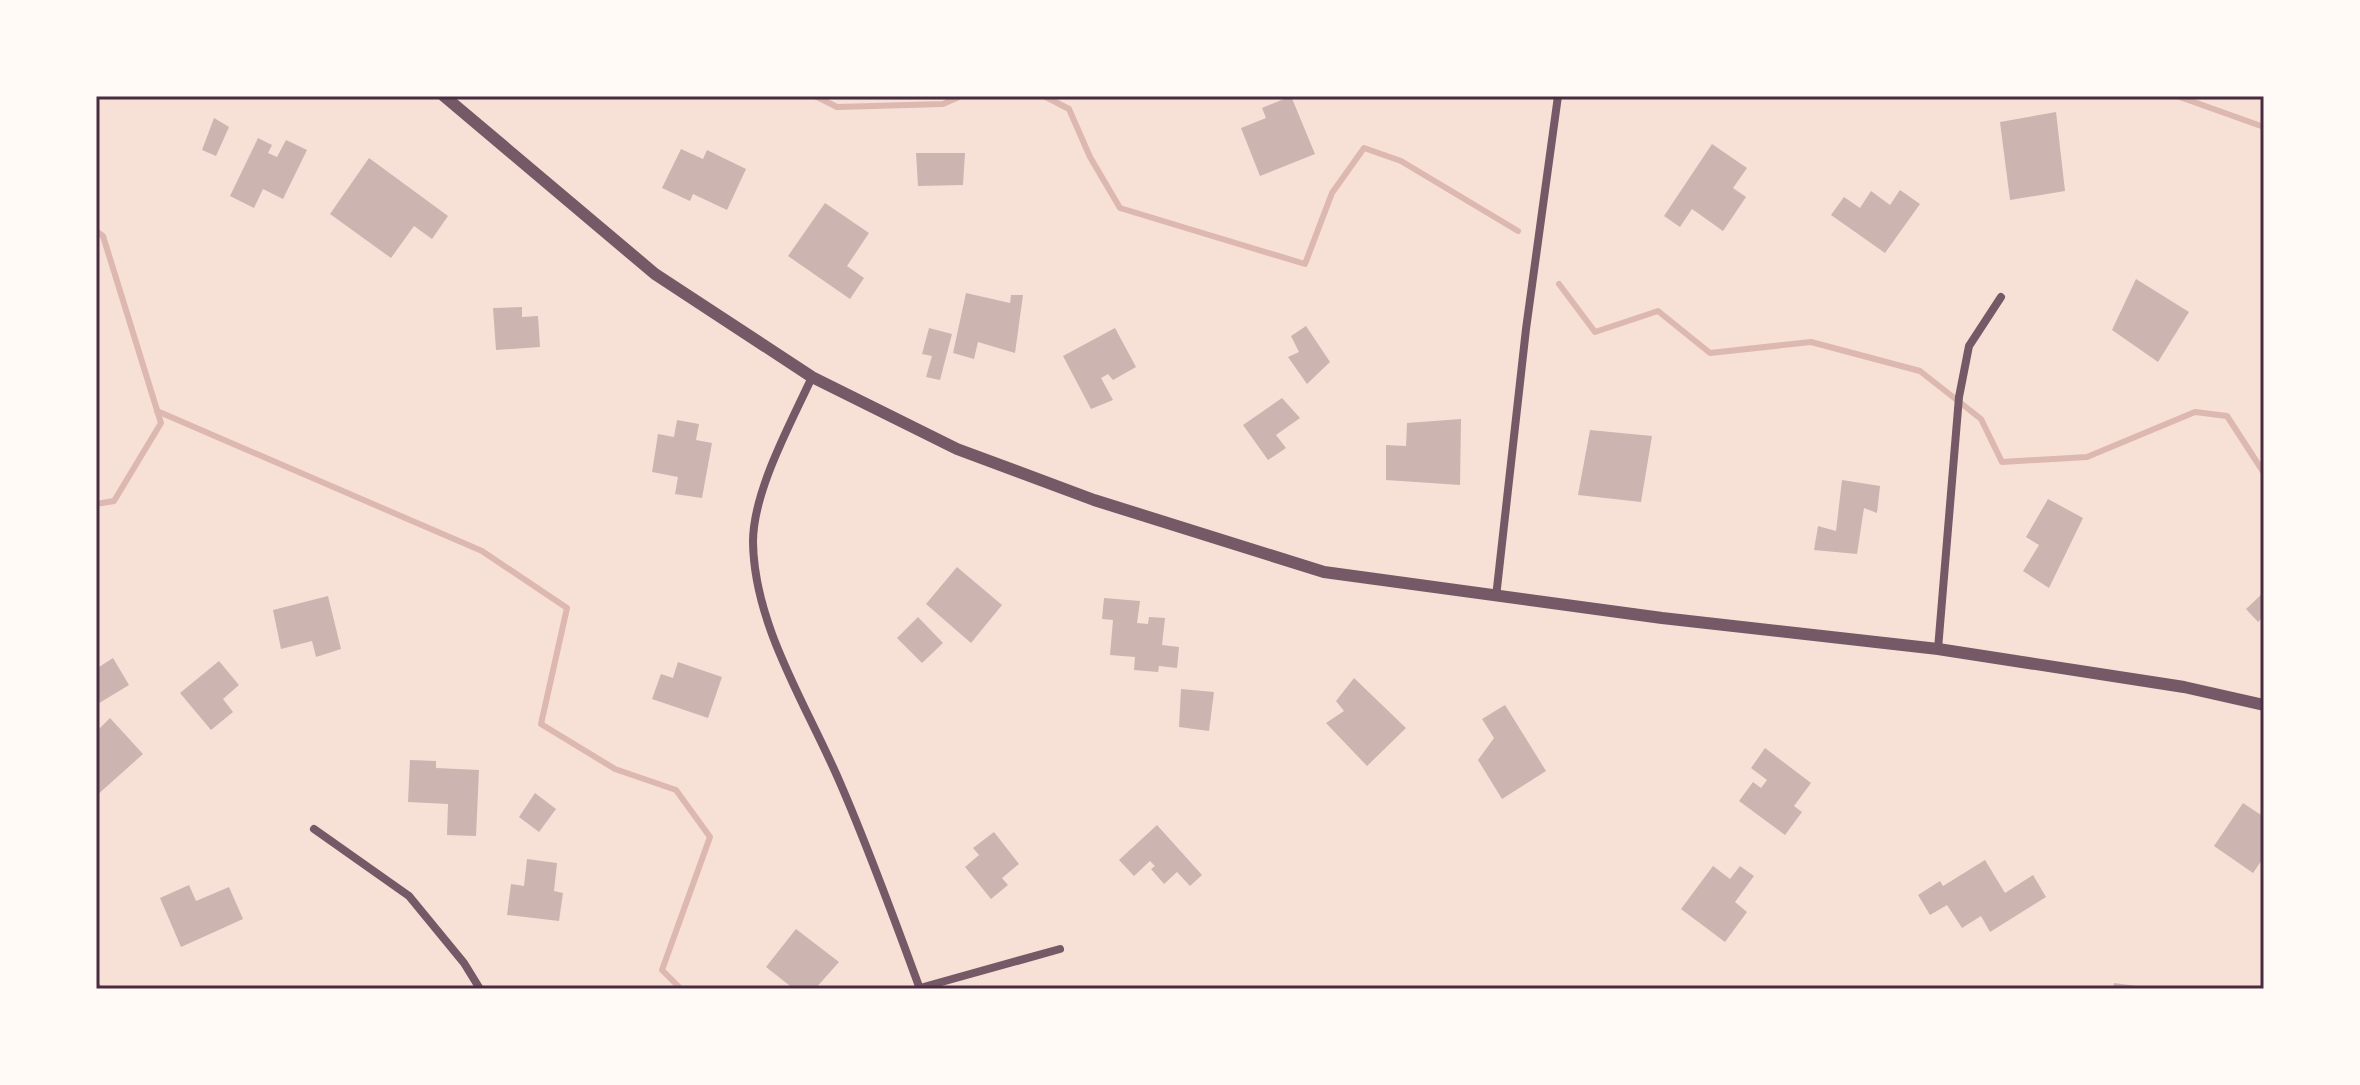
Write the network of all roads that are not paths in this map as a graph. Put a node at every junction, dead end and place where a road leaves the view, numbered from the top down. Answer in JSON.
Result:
{"nodes":[{"id":1,"x":444,"y":96,"type":"edge"},
{"id":2,"x":1558,"y":96,"type":"edge"},
{"id":3,"x":2001,"y":297,"type":"dead end"},
{"id":4,"x":812,"y":377,"type":"junction"},
{"id":5,"x":1496,"y":597,"type":"junction"},
{"id":6,"x":1938,"y":649,"type":"junction"},
{"id":7,"x":2264,"y":705,"type":"edge"},
{"id":8,"x":314,"y":829,"type":"dead end"},
{"id":9,"x":1060,"y":949,"type":"dead end"},
{"id":10,"x":920,"y":988,"type":"edge"},
{"id":11,"x":480,"y":989,"type":"edge"}],
"edges":[{"from":1,"to":4,"type":"street"},
{"from":2,"to":5,"type":"street"},
{"from":3,"to":6,"type":"street"},
{"from":4,"to":5,"type":"street"},
{"from":4,"to":10,"type":"street"},
{"from":5,"to":6,"type":"street"},
{"from":6,"to":7,"type":"street"},
{"from":8,"to":11,"type":"street"},
{"from":9,"to":10,"type":"street"}]}
